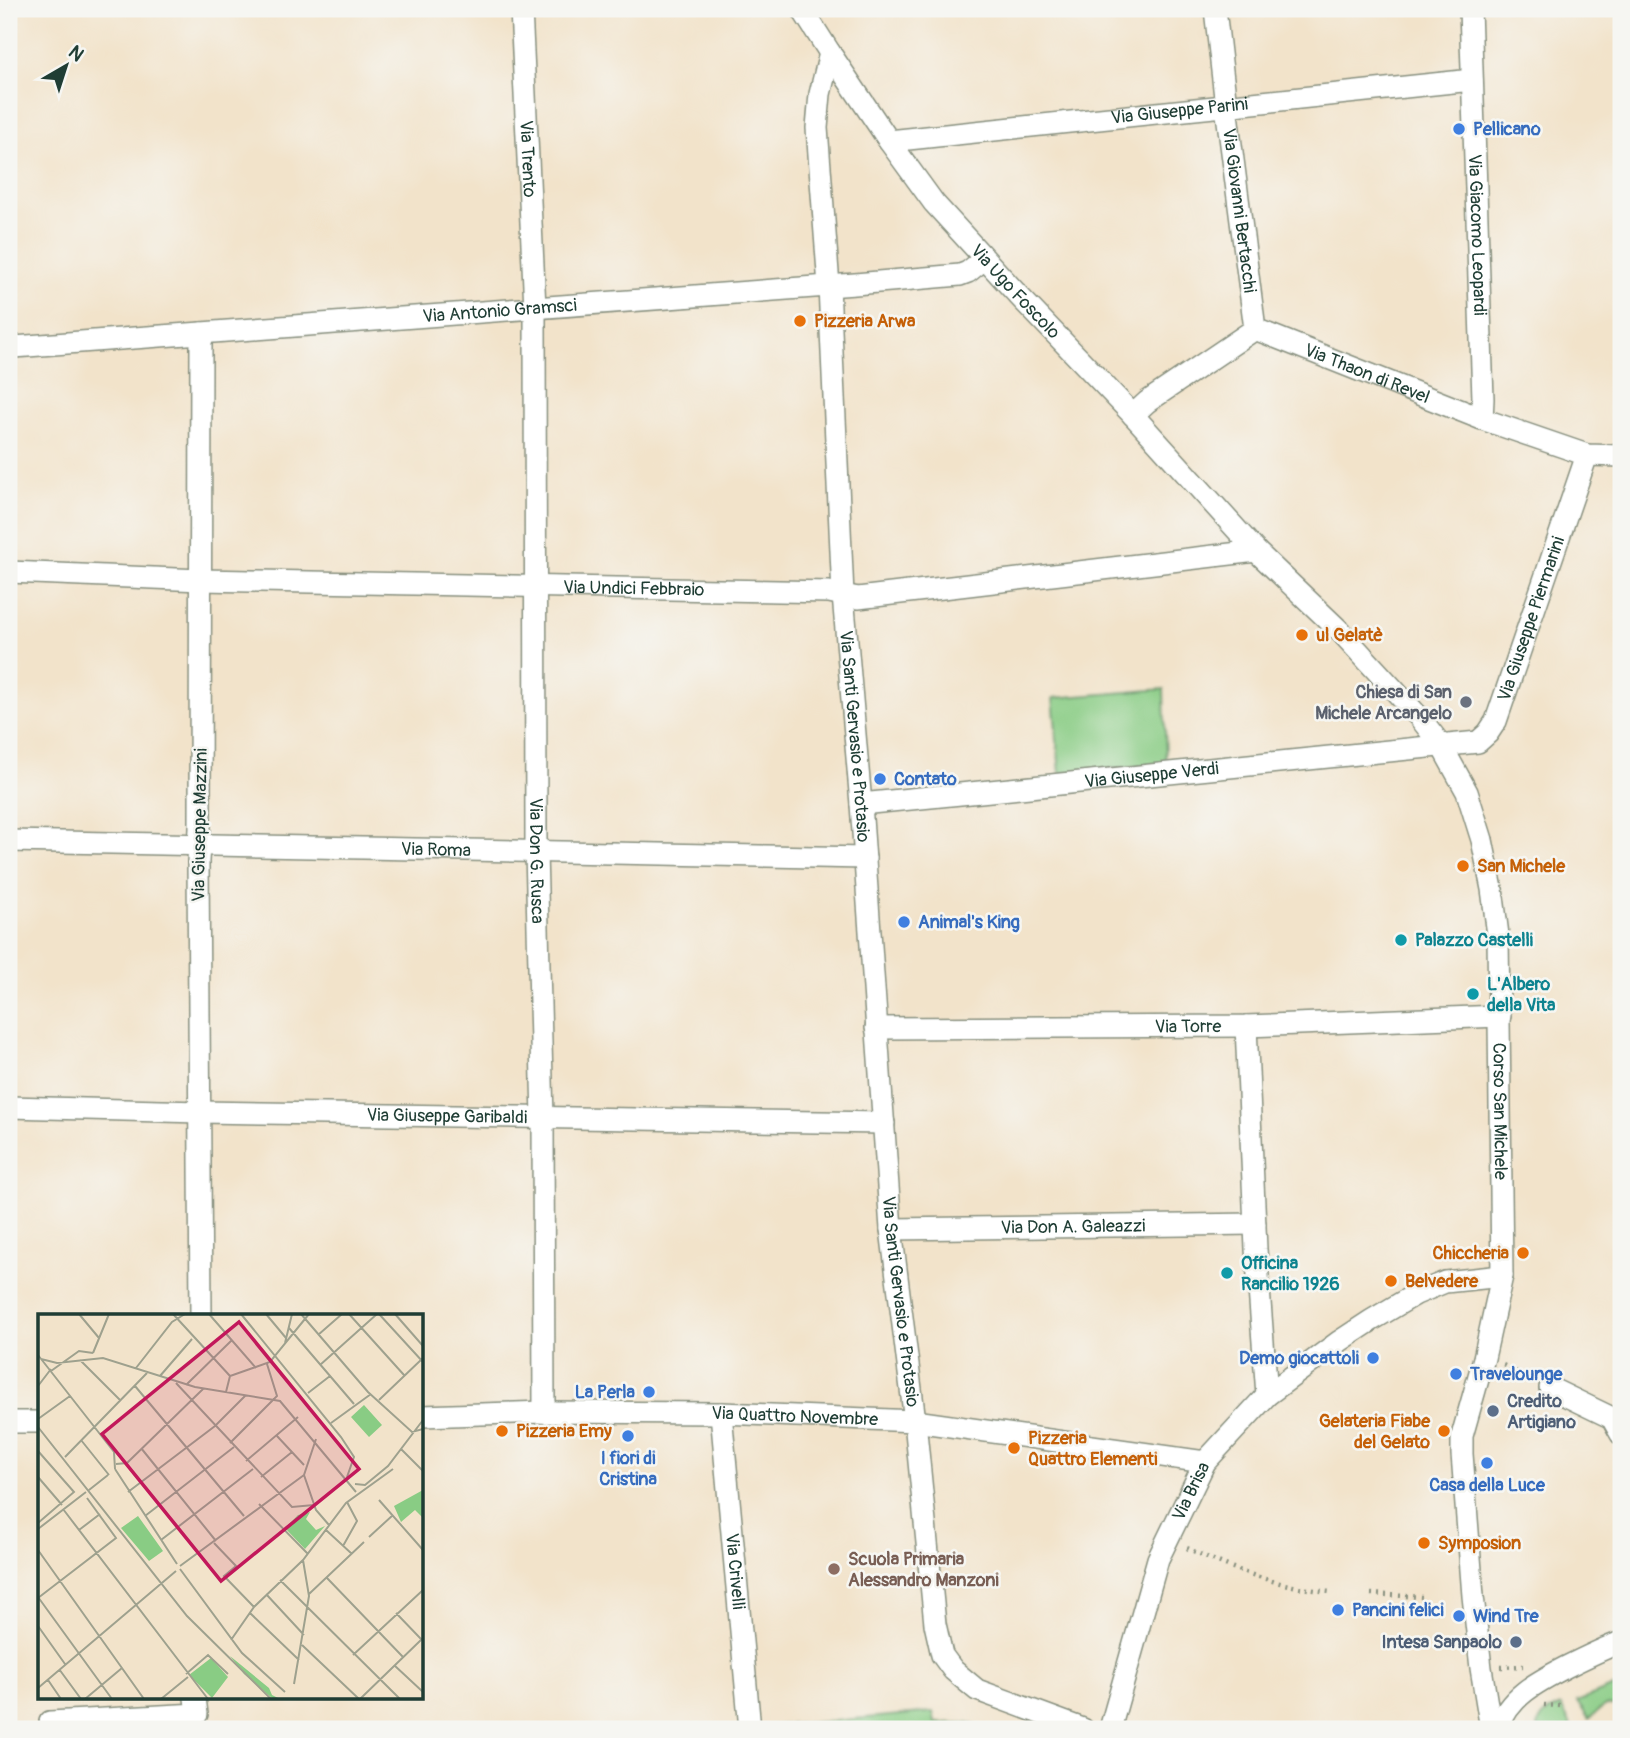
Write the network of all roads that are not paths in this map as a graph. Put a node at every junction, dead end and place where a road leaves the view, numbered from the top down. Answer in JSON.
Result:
{"nodes":[{"id":1,"x":521,"y":9,"type":"edge"},
{"id":2,"x":803,"y":9,"type":"edge"},
{"id":3,"x":1215,"y":9,"type":"edge"},
{"id":4,"x":1470,"y":9,"type":"edge"},
{"id":5,"x":830,"y":54,"type":"junction"},
{"id":6,"x":1472,"y":80,"type":"junction"},
{"id":7,"x":1226,"y":107,"type":"junction"},
{"id":8,"x":889,"y":141,"type":"junction"},
{"id":9,"x":984,"y":259,"type":"junction"},
{"id":10,"x":829,"y":286,"type":"junction"},
{"id":11,"x":535,"y":308,"type":"junction"},
{"id":12,"x":1255,"y":329,"type":"junction"},
{"id":13,"x":201,"y":333,"type":"junction"},
{"id":14,"x":9,"y":347,"type":"edge"},
{"id":15,"x":1133,"y":415,"type":"junction"},
{"id":16,"x":1482,"y":419,"type":"junction"},
{"id":17,"x":1587,"y":455,"type":"junction"},
{"id":18,"x":1621,"y":456,"type":"edge"},
{"id":19,"x":1256,"y":551,"type":"junction"},
{"id":20,"x":9,"y":572,"type":"edge"},
{"id":21,"x":201,"y":580,"type":"junction"},
{"id":22,"x":535,"y":587,"type":"junction"},
{"id":23,"x":843,"y":595,"type":"junction"},
{"id":24,"x":1441,"y":745,"type":"junction"},
{"id":25,"x":861,"y":804,"type":"junction"},
{"id":26,"x":9,"y":841,"type":"edge"},
{"id":27,"x":200,"y":845,"type":"junction"},
{"id":28,"x":536,"y":852,"type":"junction"},
{"id":29,"x":865,"y":858,"type":"junction"},
{"id":30,"x":1500,"y":1016,"type":"junction"},
{"id":31,"x":1246,"y":1026,"type":"junction"},
{"id":32,"x":876,"y":1028,"type":"junction"},
{"id":33,"x":9,"y":1107,"type":"edge"},
{"id":34,"x":200,"y":1112,"type":"junction"},
{"id":35,"x":543,"y":1118,"type":"junction"},
{"id":36,"x":884,"y":1123,"type":"junction"},
{"id":37,"x":1255,"y":1224,"type":"junction"},
{"id":38,"x":891,"y":1228,"type":"junction"},
{"id":39,"x":1502,"y":1276,"type":"junction"},
{"id":40,"x":201,"y":1314,"type":"edge"},
{"id":41,"x":1550,"y":1388,"type":"road end"},
{"id":42,"x":1267,"y":1395,"type":"junction"},
{"id":43,"x":544,"y":1412,"type":"junction"},
{"id":44,"x":721,"y":1413,"type":"junction"},
{"id":45,"x":424,"y":1416,"type":"edge"},
{"id":46,"x":915,"y":1421,"type":"junction"},
{"id":47,"x":9,"y":1422,"type":"edge"},
{"id":48,"x":38,"y":1422,"type":"edge"},
{"id":49,"x":1621,"y":1434,"type":"edge"},
{"id":50,"x":1205,"y":1462,"type":"junction"},
{"id":51,"x":1621,"y":1642,"type":"edge"},
{"id":52,"x":195,"y":1700,"type":"edge"},
{"id":53,"x":51,"y":1729,"type":"edge"},
{"id":54,"x":750,"y":1729,"type":"edge"},
{"id":55,"x":1083,"y":1729,"type":"edge"},
{"id":56,"x":1111,"y":1729,"type":"edge"},
{"id":57,"x":1491,"y":1729,"type":"edge"},
{"id":58,"x":1498,"y":1729,"type":"edge"}],
"edges":[{"from":1,"to":11,"type":"street","name":"Via Trento"},
{"from":2,"to":5,"type":"street","name":"Via Ugo Foscolo"},
{"from":3,"to":7,"type":"street","name":"Via Giovanni Bertacchi"},
{"from":4,"to":6,"type":"street","name":"Via Giacomo Leopardi"},
{"from":5,"to":8,"type":"street","name":"Via Ugo Foscolo"},
{"from":5,"to":10,"type":"street","name":"Via Santi Gervasio e Protasio"},
{"from":6,"to":7,"type":"street","name":"Via Giuseppe Parini"},
{"from":6,"to":16,"type":"street","name":"Via Giacomo Leopardi"},
{"from":7,"to":8,"type":"street","name":"Via Giuseppe Parini"},
{"from":7,"to":12,"type":"street","name":"Via Giovanni Bertacchi"},
{"from":8,"to":9,"type":"street","name":"Via Ugo Foscolo"},
{"from":9,"to":10,"type":"street","name":"Via Antonio Gramsci"},
{"from":9,"to":15,"type":"street","name":"Via Ugo Foscolo"},
{"from":10,"to":11,"type":"street","name":"Via Antonio Gramsci"},
{"from":10,"to":23,"type":"street","name":"Via Santi Gervasio e Protasio"},
{"from":11,"to":13,"type":"street","name":"Via Antonio Gramsci"},
{"from":11,"to":22,"type":"street","name":"Via Don G. Rusca"},
{"from":12,"to":15,"type":"street"},
{"from":12,"to":16,"type":"street","name":"Via Thaon di Revel"},
{"from":13,"to":14,"type":"street","name":"Via Antonio Gramsci"},
{"from":13,"to":21,"type":"street","name":"Via Giuseppe Mazzini"},
{"from":15,"to":19,"type":"street","name":"Via Ugo Foscolo"},
{"from":16,"to":17,"type":"street","name":"Via Thaon di Revel"},
{"from":17,"to":18,"type":"street","name":"Via Thaon di Revel"},
{"from":17,"to":24,"type":"street","name":"Via Giuseppe Piermarini"},
{"from":19,"to":23,"type":"street","name":"Via Undici Febbraio"},
{"from":19,"to":24,"type":"street","name":"Corso San Michele"},
{"from":20,"to":21,"type":"street","name":"Via Undici Febbraio"},
{"from":21,"to":22,"type":"street","name":"Via Undici Febbraio"},
{"from":21,"to":27,"type":"street","name":"Via Giuseppe Mazzini"},
{"from":22,"to":23,"type":"street","name":"Via Undici Febbraio"},
{"from":22,"to":28,"type":"street","name":"Via Don G. Rusca"},
{"from":23,"to":25,"type":"street","name":"Via Santi Gervasio e Protasio"},
{"from":24,"to":25,"type":"street","name":"Via Giuseppe Verdi"},
{"from":24,"to":30,"type":"street","name":"Corso San Michele"},
{"from":25,"to":29,"type":"street","name":"Via Santi Gervasio e Protasio"},
{"from":26,"to":27,"type":"street","name":"Via Roma"},
{"from":27,"to":28,"type":"street","name":"Via Roma"},
{"from":27,"to":34,"type":"street","name":"Via Giuseppe Mazzini"},
{"from":28,"to":29,"type":"street","name":"Via Roma"},
{"from":28,"to":35,"type":"street","name":"Via Don G. Rusca"},
{"from":29,"to":32,"type":"street","name":"Via Santi Gervasio e Protasio"},
{"from":30,"to":31,"type":"street","name":"Via Torre"},
{"from":30,"to":39,"type":"street","name":"Corso San Michele"},
{"from":31,"to":32,"type":"street","name":"Via Torre"},
{"from":31,"to":37,"type":"street"},
{"from":32,"to":36,"type":"street","name":"Via Santi Gervasio e Protasio"},
{"from":33,"to":34,"type":"street","name":"Via Giuseppe Garibaldi"},
{"from":34,"to":35,"type":"street","name":"Via Giuseppe Garibaldi"},
{"from":34,"to":40,"type":"street","name":"Via Giuseppe Mazzini"},
{"from":35,"to":36,"type":"street","name":"Via Giuseppe Garibaldi"},
{"from":35,"to":43,"type":"street","name":"Via Don G. Rusca"},
{"from":36,"to":38,"type":"street","name":"Via Santi Gervasio e Protasio"},
{"from":37,"to":38,"type":"street","name":"Via Don A. Galeazzi"},
{"from":37,"to":42,"type":"street"},
{"from":38,"to":46,"type":"street","name":"Via Santi Gervasio e Protasio"},
{"from":39,"to":42,"type":"street","name":"Via Brisa"},
{"from":39,"to":57,"type":"street","name":"Corso San Michele"},
{"from":41,"to":49,"type":"street"},
{"from":42,"to":50,"type":"street","name":"Via Brisa"},
{"from":43,"to":44,"type":"street","name":"Via Quattro Novembre"},
{"from":43,"to":45,"type":"street","name":"Via Quattro Novembre"},
{"from":44,"to":46,"type":"street","name":"Via Quattro Novembre"},
{"from":44,"to":54,"type":"street","name":"Via Crivelli"},
{"from":46,"to":50,"type":"street","name":"Via Quattro Novembre"},
{"from":46,"to":55,"type":"street","name":"Via Santi Gervasio e Protasio"},
{"from":47,"to":48,"type":"street"},
{"from":50,"to":56,"type":"street","name":"Via Brisa"},
{"from":51,"to":58,"type":"street"},
{"from":52,"to":53,"type":"street"}]}
